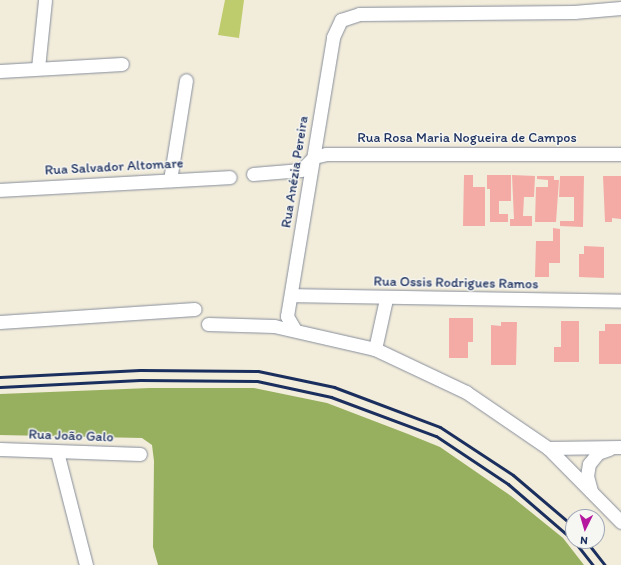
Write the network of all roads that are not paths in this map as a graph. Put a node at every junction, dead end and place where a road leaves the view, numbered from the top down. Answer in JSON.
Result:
{"nodes":[{"id":1,"x":45,"y":0,"type":"edge"},
{"id":2,"x":621,"y":8,"type":"edge"},
{"id":3,"x":122,"y":64,"type":"dead end"},
{"id":4,"x":38,"y":68,"type":"junction"},
{"id":5,"x":0,"y":70,"type":"edge"},
{"id":6,"x":186,"y":80,"type":"dead end"},
{"id":7,"x":621,"y":154,"type":"edge"},
{"id":8,"x":314,"y":157,"type":"junction"},
{"id":9,"x":253,"y":174,"type":"dead end"},
{"id":10,"x":230,"y":177,"type":"dead end"},
{"id":11,"x":170,"y":180,"type":"junction"},
{"id":12,"x":0,"y":190,"type":"edge"},
{"id":13,"x":291,"y":295,"type":"junction"},
{"id":14,"x":386,"y":298,"type":"junction"},
{"id":15,"x":621,"y":301,"type":"edge"},
{"id":16,"x":195,"y":309,"type":"dead end"},
{"id":17,"x":0,"y":322,"type":"edge"},
{"id":18,"x":208,"y":324,"type":"dead end"},
{"id":19,"x":295,"y":330,"type":"junction"},
{"id":20,"x":375,"y":349,"type":"junction"},
{"id":21,"x":617,"y":447,"type":"edge"},
{"id":22,"x":548,"y":448,"type":"junction"},
{"id":23,"x":0,"y":449,"type":"edge"},
{"id":24,"x":57,"y":452,"type":"junction"},
{"id":25,"x":140,"y":454,"type":"dead end"},
{"id":26,"x":591,"y":491,"type":"junction"},
{"id":27,"x":621,"y":522,"type":"edge"},
{"id":28,"x":86,"y":565,"type":"edge"}],
"edges":[{"from":1,"to":4,"type":"street"},
{"from":2,"to":8,"type":"street","name":"Rua Anézia Pereira"},
{"from":3,"to":4,"type":"street"},
{"from":4,"to":5,"type":"street"},
{"from":6,"to":11,"type":"street"},
{"from":7,"to":8,"type":"street","name":"Rua Rosa Maria Nogueira de Campos"},
{"from":8,"to":9,"type":"street"},
{"from":8,"to":13,"type":"street","name":"Rua Anézia Pereira"},
{"from":10,"to":11,"type":"street","name":"Rua Salvador Altomare"},
{"from":11,"to":12,"type":"street","name":"Rua Salvador Altomare"},
{"from":13,"to":14,"type":"street","name":"Rua Ossis Rodrigues Ramos"},
{"from":13,"to":19,"type":"street","name":"Rua Anézia Pereira"},
{"from":14,"to":15,"type":"street","name":"Rua Ossis Rodrigues Ramos"},
{"from":14,"to":20,"type":"street"},
{"from":16,"to":17,"type":"street"},
{"from":18,"to":19,"type":"street"},
{"from":19,"to":20,"type":"street"},
{"from":20,"to":22,"type":"street"},
{"from":21,"to":22,"type":"street"},
{"from":21,"to":26,"type":"street"},
{"from":22,"to":26,"type":"street"},
{"from":23,"to":24,"type":"street","name":"Rua João Galo"},
{"from":24,"to":25,"type":"street","name":"Rua João Galo"},
{"from":24,"to":28,"type":"street"},
{"from":26,"to":27,"type":"street"}]}
